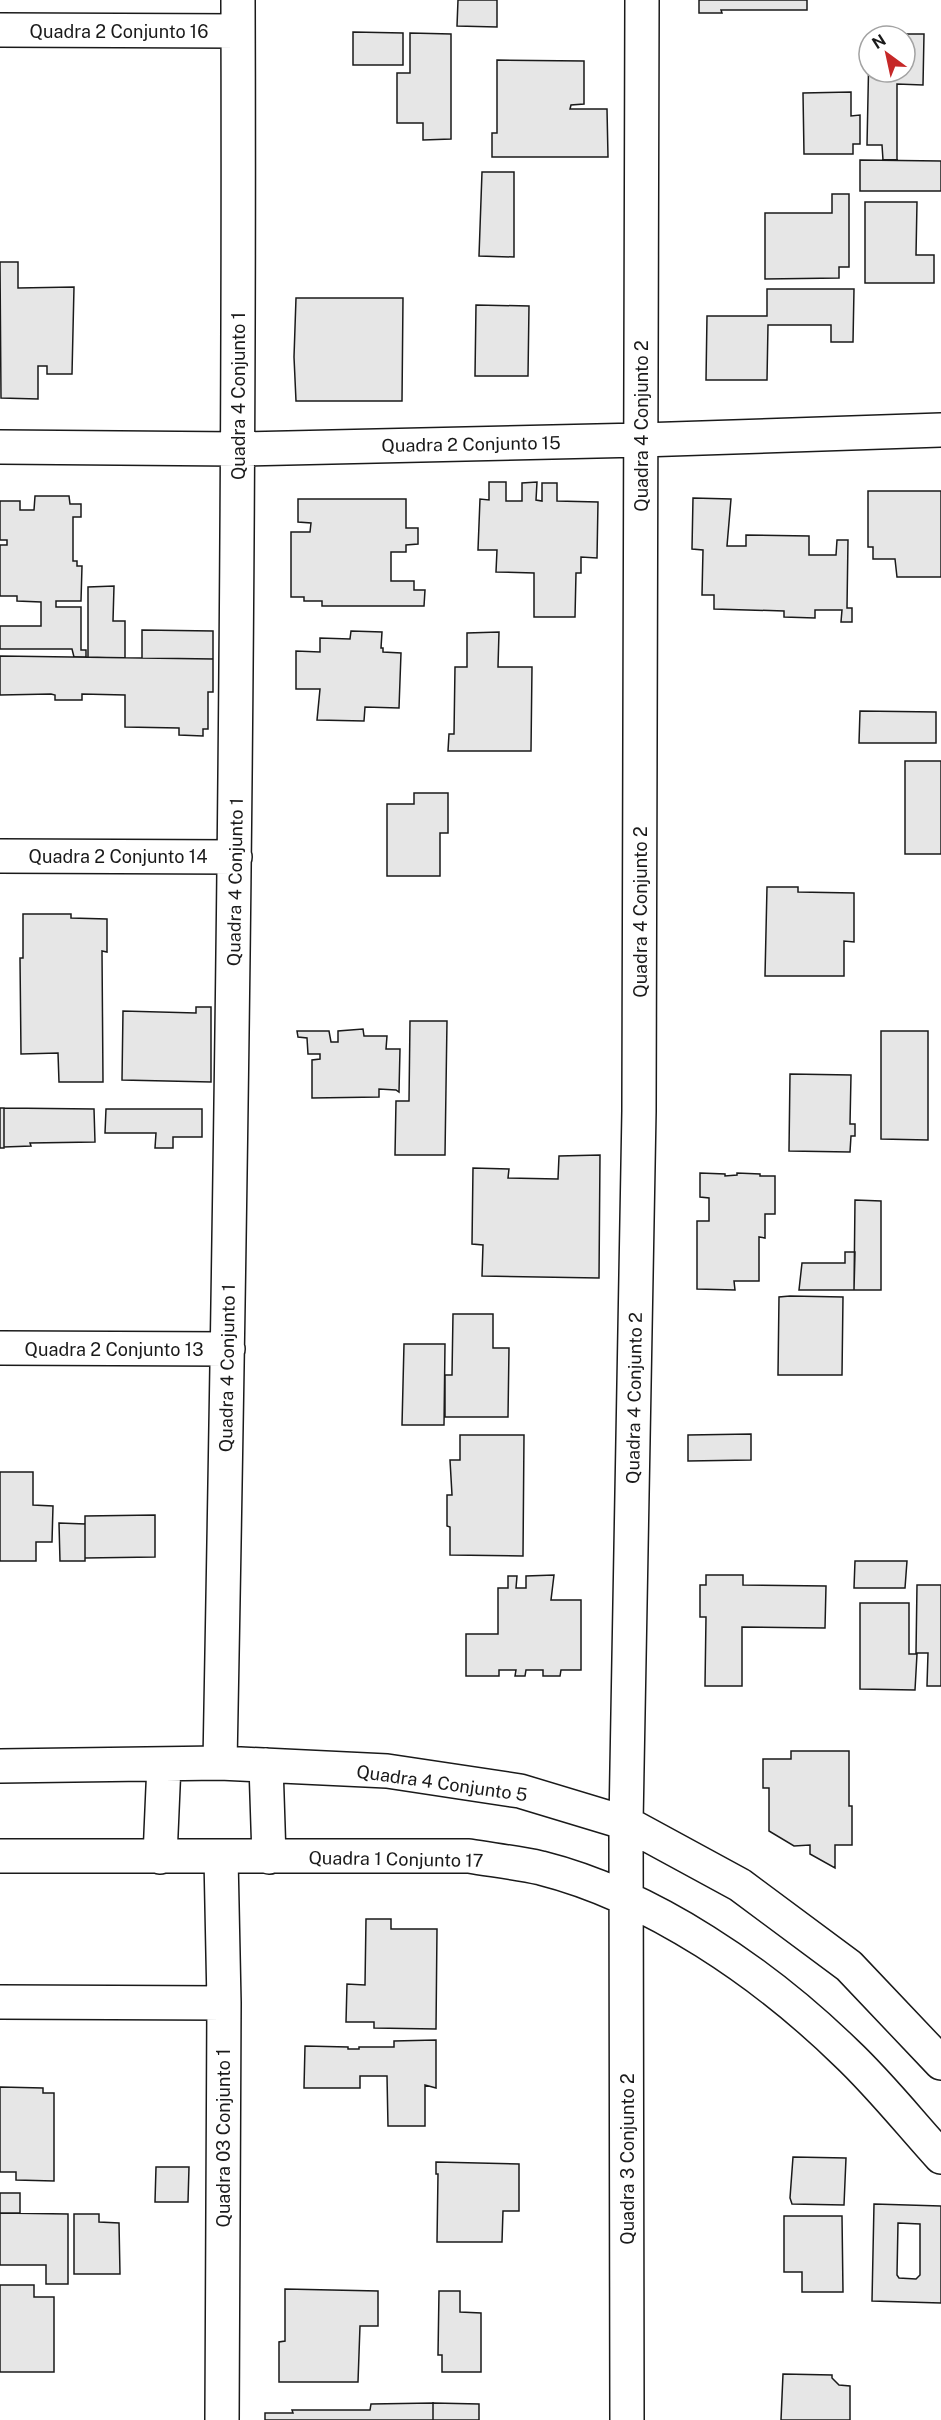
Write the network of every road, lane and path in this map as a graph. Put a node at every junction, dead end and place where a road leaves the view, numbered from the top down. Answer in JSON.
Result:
{"nodes":[{"id":1,"x":642,"y":0,"type":"edge"},
{"id":2,"x":238,"y":16,"type":"edge"},
{"id":3,"x":0,"y":30,"type":"edge"},
{"id":4,"x":941,"y":430,"type":"edge"},
{"id":5,"x":641,"y":440,"type":"junction"},
{"id":6,"x":0,"y":447,"type":"edge"},
{"id":7,"x":238,"y":449,"type":"junction"},
{"id":8,"x":0,"y":856,"type":"edge"},
{"id":9,"x":235,"y":857,"type":"junction"},
{"id":10,"x":0,"y":1348,"type":"edge"},
{"id":11,"x":228,"y":1349,"type":"junction"},
{"id":12,"x":220,"y":1763,"type":"junction"},
{"id":13,"x":164,"y":1764,"type":"junction"},
{"id":14,"x":0,"y":1766,"type":"edge"},
{"id":15,"x":266,"y":1766,"type":"junction"},
{"id":16,"x":626,"y":1823,"type":"junction"},
{"id":17,"x":0,"y":1856,"type":"edge"},
{"id":18,"x":160,"y":1857,"type":"junction"},
{"id":19,"x":221,"y":1857,"type":"junction"},
{"id":20,"x":269,"y":1857,"type":"junction"},
{"id":21,"x":626,"y":1898,"type":"junction"},
{"id":22,"x":0,"y":2002,"type":"edge"},
{"id":23,"x":224,"y":2003,"type":"junction"},
{"id":24,"x":941,"y":2063,"type":"edge"},
{"id":25,"x":941,"y":2157,"type":"edge"},
{"id":26,"x":222,"y":2420,"type":"edge"},
{"id":27,"x":627,"y":2420,"type":"edge"}],
"edges":[{"from":1,"to":5,"type":"street","name":"Quadra 4 Conjunto 2"},
{"from":2,"to":3,"type":"street","name":"Quadra 2 Conjunto 16"},
{"from":2,"to":7,"type":"street","name":"Quadra 4 Conjunto 1"},
{"from":4,"to":5,"type":"street","name":"Quadra 2 Conjunto 15"},
{"from":5,"to":7,"type":"street","name":"Quadra 2 Conjunto 15"},
{"from":5,"to":16,"type":"street","name":"Quadra 4 Conjunto 2"},
{"from":6,"to":7,"type":"street","name":"Quadra 2 Conjunto 15"},
{"from":7,"to":9,"type":"street","name":"Quadra 4 Conjunto 1"},
{"from":8,"to":9,"type":"street","name":"Quadra 2 Conjunto 14"},
{"from":9,"to":11,"type":"street","name":"Quadra 4 Conjunto 1"},
{"from":10,"to":11,"type":"street","name":"Quadra 2 Conjunto 13"},
{"from":11,"to":12,"type":"street","name":"Quadra 4 Conjunto 1"},
{"from":12,"to":13,"type":"street","name":"Quadra 4 Conjunto 5"},
{"from":12,"to":15,"type":"street","name":"Quadra 4 Conjunto 5"},
{"from":13,"to":14,"type":"street","name":"Quadra 4 Conjunto 5"},
{"from":13,"to":18,"type":"street"},
{"from":15,"to":16,"type":"street","name":"Quadra 4 Conjunto 5"},
{"from":15,"to":20,"type":"street"},
{"from":16,"to":21,"type":"street","name":"Quadra 4 Conjunto 2"},
{"from":16,"to":24,"type":"street","name":"Quadra 4 Conjunto 5"},
{"from":17,"to":18,"type":"street","name":"Quadra 1 Conjunto 17"},
{"from":18,"to":19,"type":"street","name":"Quadra 1 Conjunto 17"},
{"from":19,"to":20,"type":"street","name":"Quadra 1 Conjunto 17"},
{"from":19,"to":23,"type":"street","name":"Quadra 03 Conjunto 1"},
{"from":20,"to":21,"type":"street","name":"Quadra 1 Conjunto 17"},
{"from":21,"to":25,"type":"street","name":"Quadra 1 Conjunto 17"},
{"from":21,"to":27,"type":"street","name":"Quadra 3 Conjunto 2"},
{"from":22,"to":23,"type":"street"},
{"from":23,"to":26,"type":"street","name":"Quadra 03 Conjunto 1"}]}
